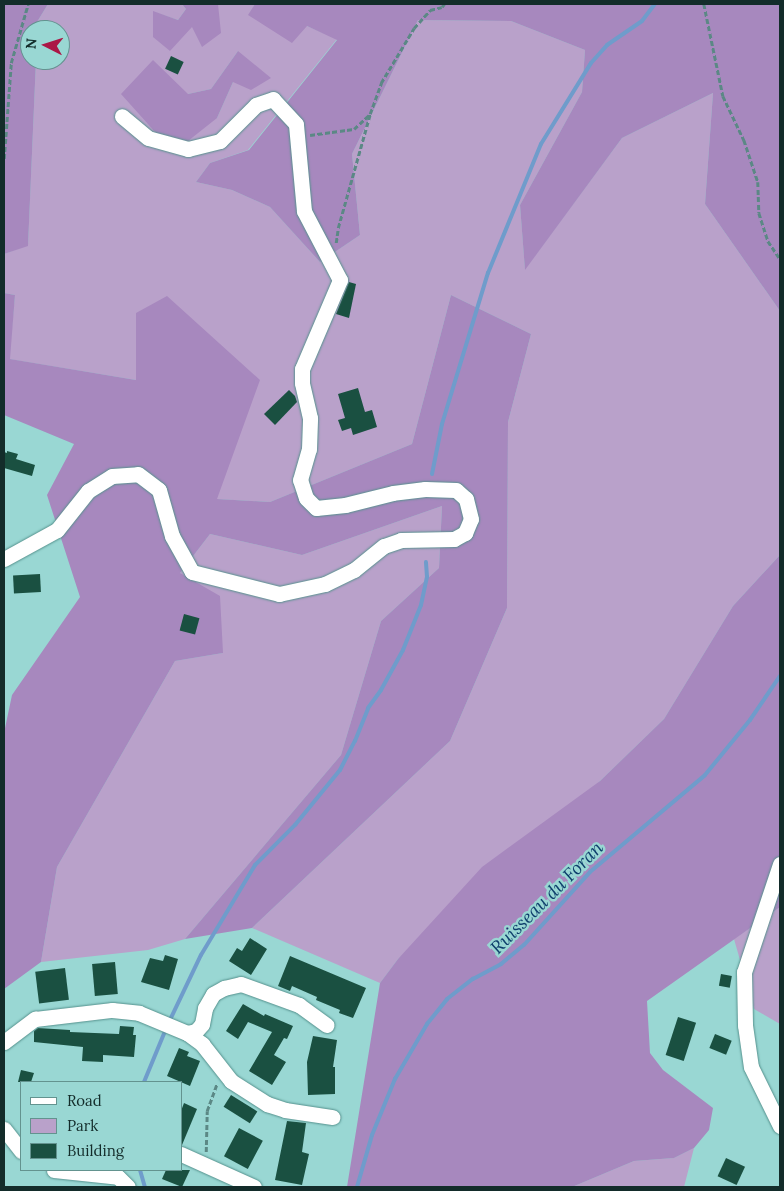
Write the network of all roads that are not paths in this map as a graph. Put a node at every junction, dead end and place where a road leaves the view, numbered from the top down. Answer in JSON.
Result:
{"nodes":[{"id":1,"x":122,"y":116,"type":"dead end"},
{"id":2,"x":4,"y":559,"type":"edge"},
{"id":3,"x":780,"y":864,"type":"edge"},
{"id":4,"x":327,"y":1025,"type":"dead end"},
{"id":5,"x":182,"y":1031,"type":"junction"},
{"id":6,"x":4,"y":1042,"type":"edge"},
{"id":7,"x":332,"y":1117,"type":"dead end"},
{"id":8,"x":780,"y":1126,"type":"edge"},
{"id":9,"x":4,"y":1129,"type":"edge"},
{"id":10,"x":20,"y":1150,"type":"edge"},
{"id":11,"x":182,"y":1154,"type":"edge"},
{"id":12,"x":63,"y":1171,"type":"edge"},
{"id":13,"x":128,"y":1187,"type":"edge"},
{"id":14,"x":254,"y":1187,"type":"edge"}],
"edges":[{"from":1,"to":2,"type":"street"},
{"from":3,"to":8,"type":"street"},
{"from":4,"to":5,"type":"street"},
{"from":5,"to":6,"type":"street"},
{"from":5,"to":7,"type":"street"},
{"from":9,"to":10,"type":"street"},
{"from":11,"to":14,"type":"street"},
{"from":12,"to":13,"type":"street"}]}
